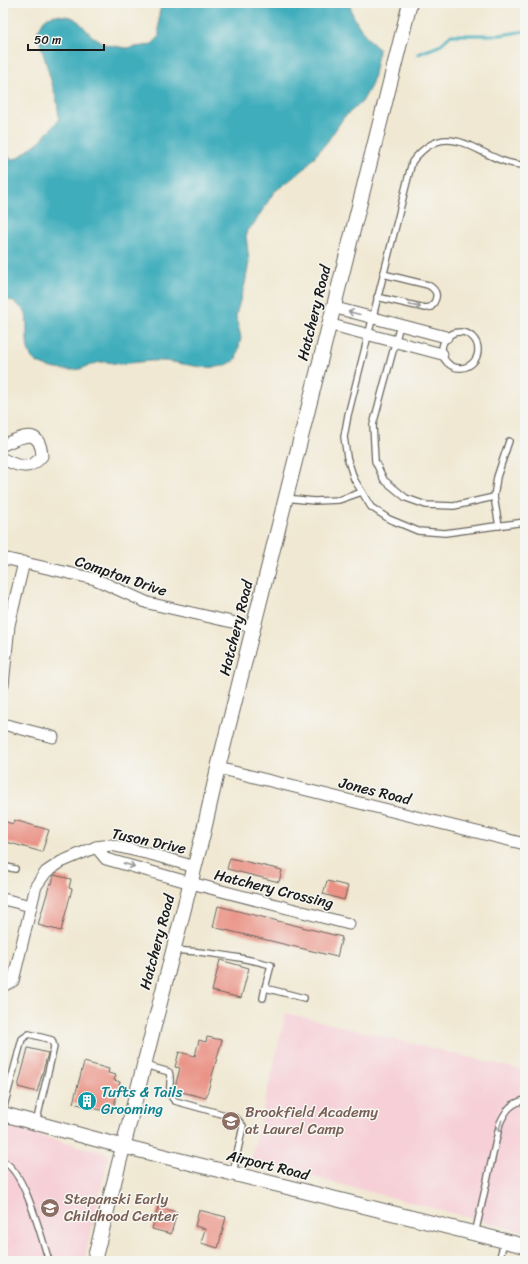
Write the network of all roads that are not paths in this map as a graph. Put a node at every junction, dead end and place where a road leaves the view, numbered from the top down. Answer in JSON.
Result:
{"nodes":[{"id":1,"x":410,"y":3,"type":"edge"},
{"id":2,"x":525,"y":165,"type":"edge"},
{"id":3,"x":383,"y":274,"type":"junction"},
{"id":4,"x":377,"y":297,"type":"junction"},
{"id":5,"x":332,"y":307,"type":"junction"},
{"id":6,"x":372,"y":317,"type":"junction"},
{"id":7,"x":328,"y":324,"type":"junction"},
{"id":8,"x":400,"y":325,"type":"junction"},
{"id":9,"x":368,"y":334,"type":"junction"},
{"id":10,"x":446,"y":337,"type":"junction"},
{"id":11,"x":396,"y":341,"type":"junction"},
{"id":12,"x":442,"y":354,"type":"junction"},
{"id":13,"x":509,"y":442,"type":"dead end"},
{"id":14,"x":3,"y":445,"type":"edge"},
{"id":15,"x":3,"y":459,"type":"edge"},
{"id":16,"x":362,"y":492,"type":"junction"},
{"id":17,"x":494,"y":497,"type":"junction"},
{"id":18,"x":285,"y":498,"type":"junction"},
{"id":19,"x":525,"y":522,"type":"edge"},
{"id":20,"x":499,"y":526,"type":"junction"},
{"id":21,"x":3,"y":558,"type":"edge"},
{"id":22,"x":24,"y":562,"type":"junction"},
{"id":23,"x":254,"y":627,"type":"junction"},
{"id":24,"x":3,"y":685,"type":"edge"},
{"id":25,"x":3,"y":724,"type":"edge"},
{"id":26,"x":53,"y":737,"type":"dead end"},
{"id":27,"x":218,"y":768,"type":"junction"},
{"id":28,"x":525,"y":844,"type":"edge"},
{"id":29,"x":96,"y":847,"type":"junction"},
{"id":30,"x":3,"y":866,"type":"edge"},
{"id":31,"x":194,"y":867,"type":"junction"},
{"id":32,"x":15,"y":869,"type":"dead end"},
{"id":33,"x":191,"y":883,"type":"junction"},
{"id":34,"x":3,"y":899,"type":"edge"},
{"id":35,"x":31,"y":906,"type":"junction"},
{"id":36,"x":349,"y":924,"type":"dead end"},
{"id":37,"x":173,"y":950,"type":"junction"},
{"id":38,"x":3,"y":986,"type":"edge"},
{"id":39,"x":265,"y":988,"type":"junction"},
{"id":40,"x":262,"y":998,"type":"dead end"},
{"id":41,"x":304,"y":998,"type":"dead end"},
{"id":42,"x":143,"y":1064,"type":"junction"},
{"id":43,"x":525,"y":1100,"type":"edge"},
{"id":44,"x":3,"y":1110,"type":"edge"},
{"id":45,"x":3,"y":1114,"type":"edge"},
{"id":46,"x":36,"y":1123,"type":"junction"},
{"id":47,"x":123,"y":1147,"type":"junction"},
{"id":48,"x":3,"y":1162,"type":"edge"},
{"id":49,"x":233,"y":1174,"type":"junction"},
{"id":50,"x":475,"y":1234,"type":"junction"},
{"id":51,"x":504,"y":1241,"type":"junction"},
{"id":52,"x":525,"y":1246,"type":"edge"},
{"id":53,"x":49,"y":1261,"type":"edge"},
{"id":54,"x":94,"y":1261,"type":"edge"},
{"id":55,"x":499,"y":1261,"type":"edge"}],
"edges":[{"from":1,"to":5,"type":"street","name":"Hatchery Road"},
{"from":2,"to":3,"type":"lane"},
{"from":3,"to":4,"type":"lane"},
{"from":4,"to":3,"type":"lane","one_way":true},
{"from":4,"to":6,"type":"lane"},
{"from":6,"to":5,"type":"street","one_way":true},
{"from":5,"to":7,"type":"street","name":"Hatchery Road"},
{"from":6,"to":8,"type":"street"},
{"from":6,"to":9,"type":"lane"},
{"from":7,"to":9,"type":"street"},
{"from":7,"to":18,"type":"street","name":"Hatchery Road"},
{"from":8,"to":10,"type":"street"},
{"from":8,"to":11,"type":"lane"},
{"from":9,"to":11,"type":"street"},
{"from":9,"to":16,"type":"lane"},
{"from":10,"to":12,"type":"lane"},
{"from":10,"to":12,"type":"lane"},
{"from":11,"to":12,"type":"street"},
{"from":11,"to":17,"type":"lane"},
{"from":13,"to":17,"type":"lane"},
{"from":14,"to":15,"type":"street"},
{"from":16,"to":18,"type":"lane"},
{"from":16,"to":20,"type":"lane"},
{"from":17,"to":20,"type":"lane"},
{"from":18,"to":23,"type":"street","name":"Hatchery Road"},
{"from":19,"to":20,"type":"lane"},
{"from":21,"to":22,"type":"street","name":"Compton Drive"},
{"from":22,"to":23,"type":"street","name":"Compton Drive"},
{"from":22,"to":24,"type":"street"},
{"from":23,"to":27,"type":"street","name":"Hatchery Road"},
{"from":25,"to":26,"type":"street"},
{"from":27,"to":28,"type":"street","name":"Jones Road"},
{"from":27,"to":31,"type":"street","name":"Hatchery Road"},
{"from":29,"to":31,"type":"street","name":"Tuson Drive"},
{"from":29,"to":33,"type":"street","name":"Tuson Drive","one_way":true},
{"from":29,"to":35,"type":"street","name":"Tuson Drive"},
{"from":30,"to":32,"type":"lane"},
{"from":31,"to":33,"type":"street","name":"Hatchery Road"},
{"from":33,"to":36,"type":"street","name":"Hatchery Crossing"},
{"from":33,"to":37,"type":"street","name":"Hatchery Road"},
{"from":34,"to":35,"type":"street"},
{"from":35,"to":38,"type":"street","name":"Tuson Drive"},
{"from":37,"to":39,"type":"lane"},
{"from":37,"to":42,"type":"street","name":"Hatchery Road"},
{"from":39,"to":40,"type":"lane"},
{"from":39,"to":41,"type":"lane"},
{"from":42,"to":47,"type":"street","name":"Hatchery Road"},
{"from":42,"to":49,"type":"lane"},
{"from":43,"to":50,"type":"lane","one_way":true},
{"from":44,"to":46,"type":"lane"},
{"from":45,"to":46,"type":"street","name":"Airport Road"},
{"from":46,"to":47,"type":"street","name":"Airport Road"},
{"from":47,"to":49,"type":"street","name":"Airport Road"},
{"from":47,"to":54,"type":"street","name":"Hatchery Road"},
{"from":48,"to":53,"type":"lane"},
{"from":49,"to":50,"type":"street","name":"Airport Road"},
{"from":50,"to":51,"type":"street","name":"Airport Road"},
{"from":51,"to":52,"type":"street","name":"Airport Road"},
{"from":51,"to":55,"type":"lane"}]}
